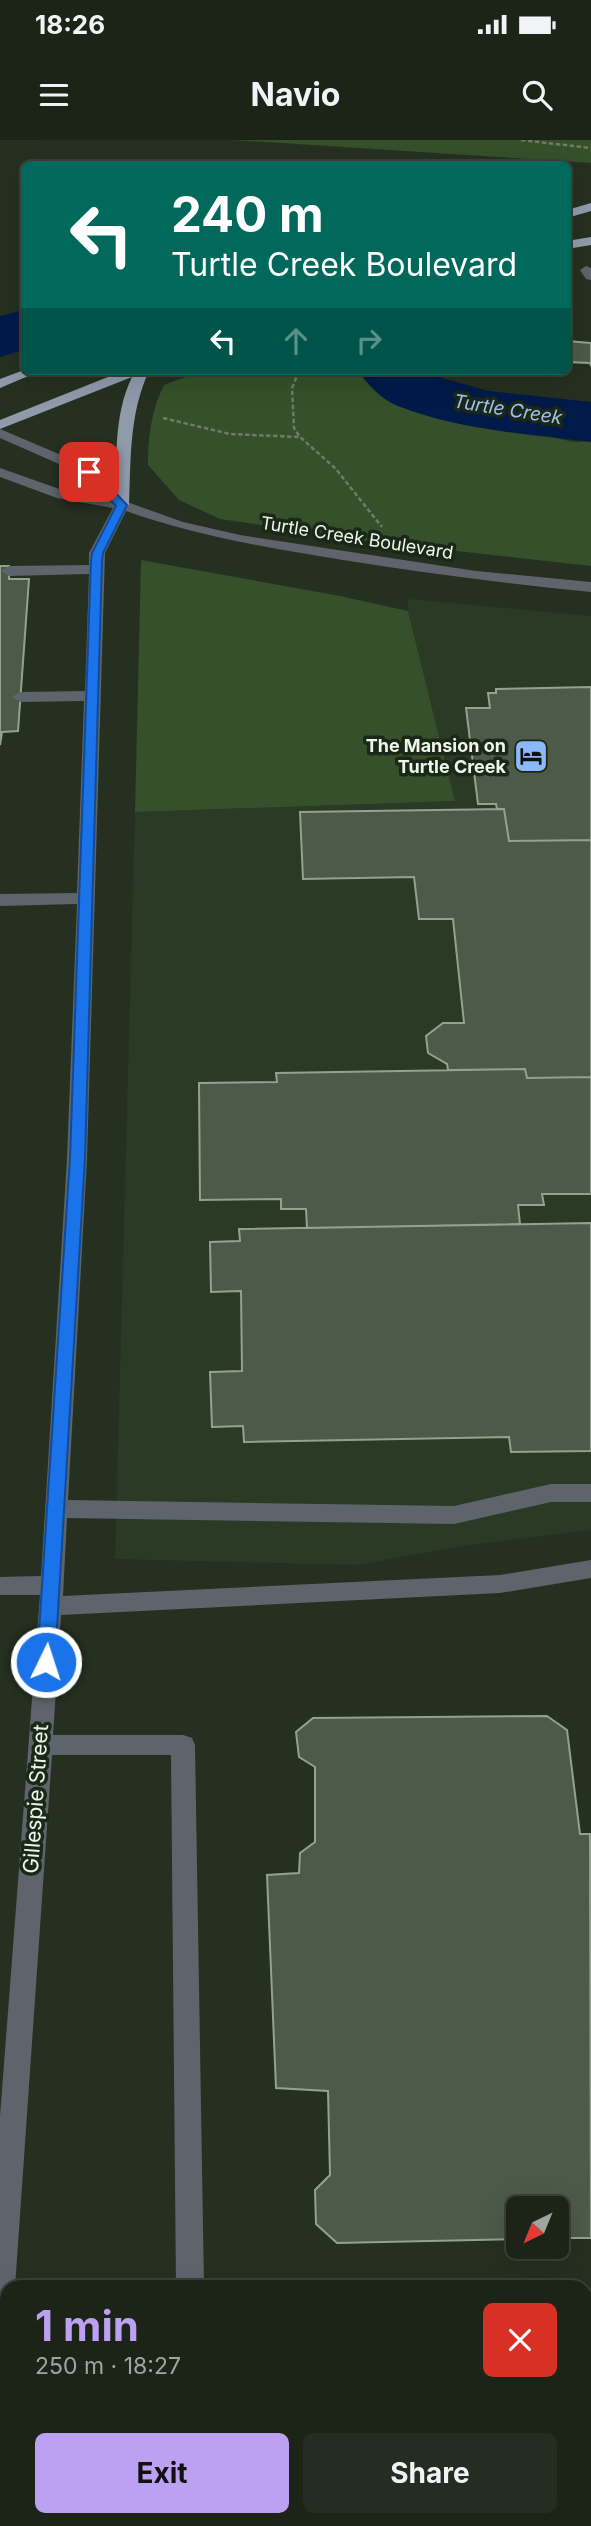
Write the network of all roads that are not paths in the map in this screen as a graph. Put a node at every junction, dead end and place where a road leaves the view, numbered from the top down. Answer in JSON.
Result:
{"nodes":[{"id":1,"x":591,"y":207,"type":"edge"},
{"id":2,"x":571,"y":213,"type":"edge"},
{"id":3,"x":591,"y":241,"type":"edge"},
{"id":4,"x":571,"y":244,"type":"edge"},
{"id":5,"x":23,"y":375,"type":"edge"},
{"id":6,"x":125,"y":375,"type":"edge"},
{"id":7,"x":140,"y":375,"type":"edge"},
{"id":8,"x":0,"y":384,"type":"edge"},
{"id":9,"x":0,"y":425,"type":"edge"},
{"id":10,"x":0,"y":433,"type":"edge"},
{"id":11,"x":0,"y":472,"type":"edge"},
{"id":12,"x":122,"y":505,"type":"junction"},
{"id":13,"x":97,"y":569,"type":"junction"},
{"id":14,"x":9,"y":571,"type":"dead end"},
{"id":15,"x":591,"y":587,"type":"edge"},
{"id":16,"x":92,"y":695,"type":"junction"},
{"id":17,"x":20,"y":697,"type":"dead end"},
{"id":18,"x":85,"y":898,"type":"junction"},
{"id":19,"x":0,"y":900,"type":"edge"},
{"id":20,"x":591,"y":1493,"type":"edge"},
{"id":21,"x":56,"y":1509,"type":"junction"},
{"id":22,"x":591,"y":1569,"type":"edge"},
{"id":23,"x":0,"y":1586,"type":"edge"},
{"id":24,"x":51,"y":1596,"type":"junction"},
{"id":25,"x":40,"y":1745,"type":"junction"},
{"id":26,"x":2,"y":2280,"type":"edge"},
{"id":27,"x":190,"y":2280,"type":"edge"}],
"edges":[{"from":1,"to":2,"type":"main road"},
{"from":3,"to":4,"type":"main road"},
{"from":5,"to":8,"type":"main road"},
{"from":6,"to":9,"type":"main road"},
{"from":7,"to":12,"type":"main road"},
{"from":10,"to":12,"type":"street","name":"Turtle Creek Boulevard"},
{"from":11,"to":12,"type":"street","name":"Turtle Creek Boulevard"},
{"from":12,"to":13,"type":"street","name":"Gillespie Street"},
{"from":12,"to":15,"type":"street","name":"Turtle Creek Boulevard"},
{"from":13,"to":14,"type":"street"},
{"from":13,"to":16,"type":"street","name":"Gillespie Street"},
{"from":16,"to":17,"type":"street"},
{"from":16,"to":18,"type":"street","name":"Gillespie Street"},
{"from":18,"to":19,"type":"street"},
{"from":18,"to":21,"type":"street","name":"Gillespie Street"},
{"from":20,"to":21,"type":"street"},
{"from":21,"to":24,"type":"street","name":"Gillespie Street"},
{"from":22,"to":24,"type":"street"},
{"from":23,"to":24,"type":"street"},
{"from":24,"to":25,"type":"street","name":"Gillespie Street"},
{"from":25,"to":26,"type":"street","name":"Gillespie Street"},
{"from":25,"to":27,"type":"street"}]}
